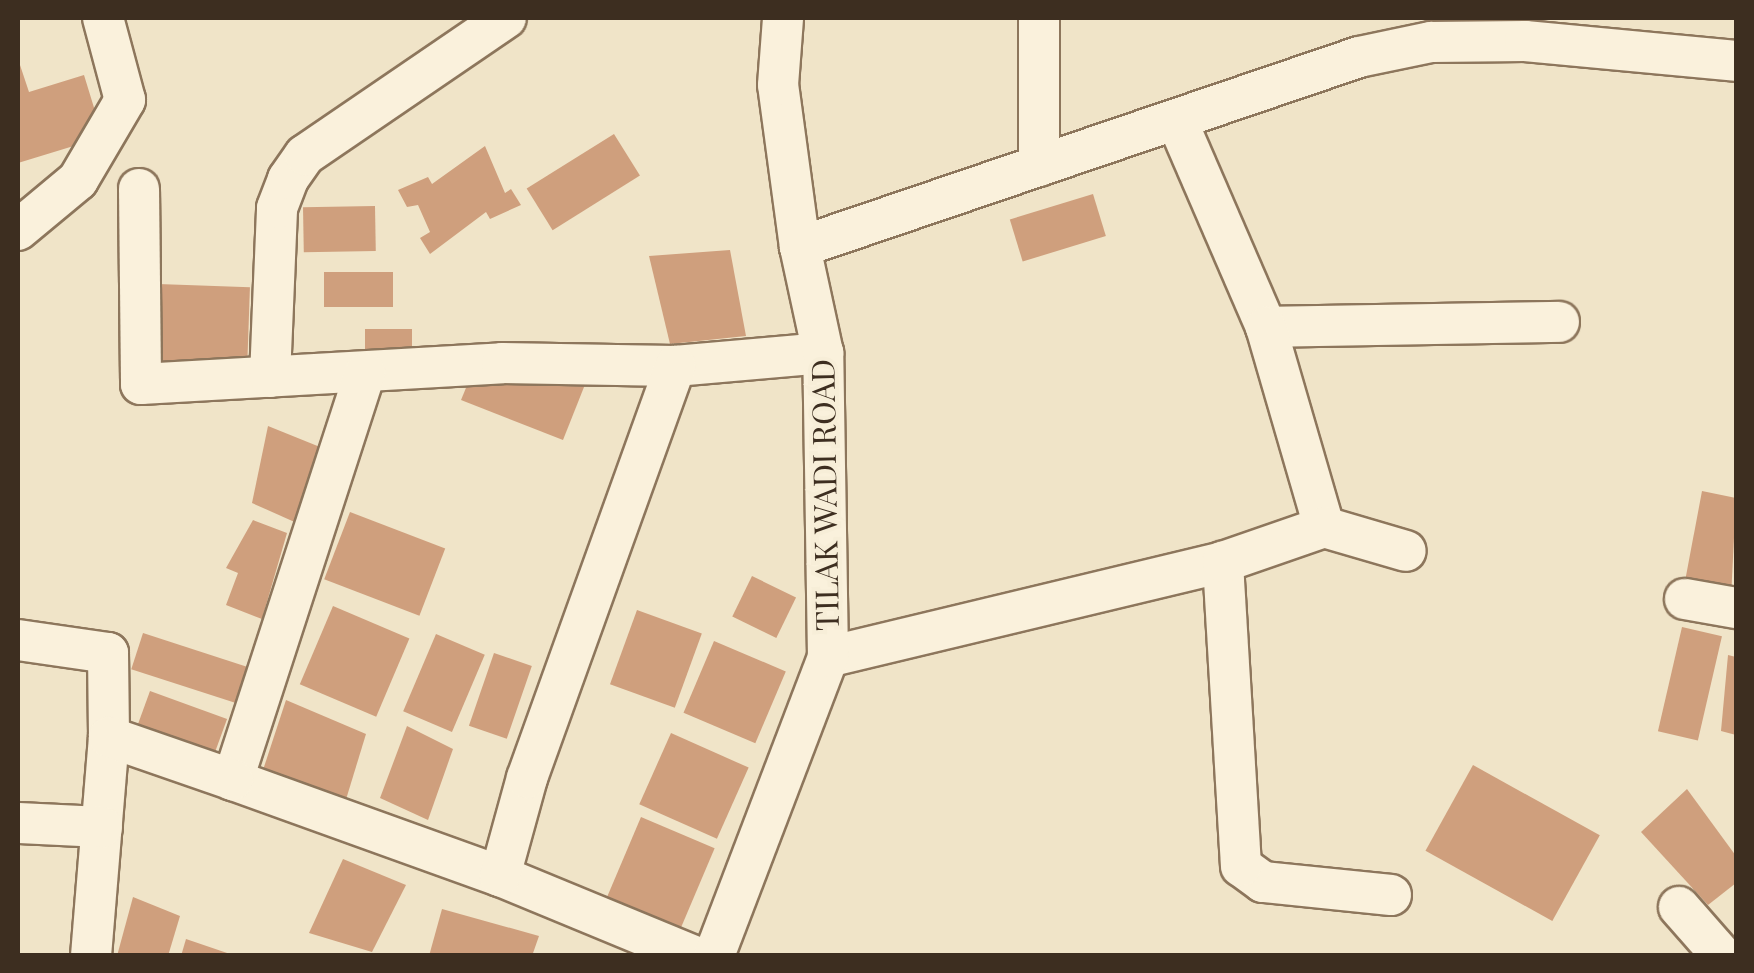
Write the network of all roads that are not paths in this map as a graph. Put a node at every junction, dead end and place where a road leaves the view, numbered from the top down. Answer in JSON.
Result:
{"nodes":[{"id":1,"x":103,"y":18,"type":"edge"},
{"id":2,"x":506,"y":18,"type":"edge"},
{"id":3,"x":783,"y":18,"type":"edge"},
{"id":4,"x":1039,"y":18,"type":"edge"},
{"id":5,"x":1602,"y":33,"type":"edge"},
{"id":6,"x":1736,"y":61,"type":"edge"},
{"id":7,"x":1178,"y":121,"type":"junction"},
{"id":8,"x":1039,"y":166,"type":"junction"},
{"id":9,"x":139,"y":189,"type":"dead end"},
{"id":10,"x":18,"y":230,"type":"edge"},
{"id":11,"x":800,"y":247,"type":"junction"},
{"id":12,"x":1559,"y":322,"type":"dead end"},
{"id":13,"x":1266,"y":327,"type":"junction"},
{"id":14,"x":823,"y":353,"type":"junction"},
{"id":15,"x":675,"y":366,"type":"junction"},
{"id":16,"x":366,"y":373,"type":"junction"},
{"id":17,"x":270,"y":377,"type":"junction"},
{"id":18,"x":1324,"y":527,"type":"junction"},
{"id":19,"x":1406,"y":551,"type":"dead end"},
{"id":20,"x":1223,"y":562,"type":"junction"},
{"id":21,"x":1686,"y":600,"type":"dead end"},
{"id":22,"x":1736,"y":608,"type":"edge"},
{"id":23,"x":18,"y":640,"type":"edge"},
{"id":24,"x":828,"y":657,"type":"junction"},
{"id":25,"x":109,"y":737,"type":"junction"},
{"id":26,"x":233,"y":780,"type":"junction"},
{"id":27,"x":18,"y":822,"type":"edge"},
{"id":28,"x":102,"y":826,"type":"junction"},
{"id":29,"x":500,"y":876,"type":"junction"},
{"id":30,"x":1391,"y":895,"type":"dead end"},
{"id":31,"x":1679,"y":907,"type":"dead end"},
{"id":32,"x":91,"y":956,"type":"edge"},
{"id":33,"x":694,"y":956,"type":"edge"},
{"id":34,"x":714,"y":956,"type":"edge"},
{"id":35,"x":1722,"y":956,"type":"edge"}],
"edges":[{"from":1,"to":10,"type":"street"},
{"from":2,"to":17,"type":"street"},
{"from":3,"to":11,"type":"street","name":"TILAK WADI ROAD"},
{"from":4,"to":8,"type":"street"},
{"from":5,"to":6,"type":"street"},
{"from":5,"to":7,"type":"street"},
{"from":7,"to":8,"type":"street"},
{"from":7,"to":13,"type":"street"},
{"from":8,"to":11,"type":"street"},
{"from":9,"to":17,"type":"street"},
{"from":11,"to":14,"type":"street","name":"TILAK WADI ROAD"},
{"from":12,"to":13,"type":"street"},
{"from":13,"to":18,"type":"street"},
{"from":14,"to":15,"type":"street"},
{"from":14,"to":24,"type":"street","name":"TILAK WADI ROAD"},
{"from":15,"to":16,"type":"street"},
{"from":15,"to":29,"type":"street"},
{"from":16,"to":17,"type":"street"},
{"from":16,"to":26,"type":"street"},
{"from":18,"to":19,"type":"street"},
{"from":18,"to":20,"type":"street"},
{"from":20,"to":24,"type":"street"},
{"from":20,"to":30,"type":"street"},
{"from":21,"to":22,"type":"street"},
{"from":23,"to":25,"type":"street"},
{"from":24,"to":34,"type":"street","name":"TILAK WADI ROAD"},
{"from":25,"to":26,"type":"street"},
{"from":25,"to":28,"type":"street"},
{"from":26,"to":29,"type":"street"},
{"from":27,"to":28,"type":"street"},
{"from":28,"to":32,"type":"street"},
{"from":29,"to":33,"type":"street"},
{"from":31,"to":35,"type":"street"}]}
